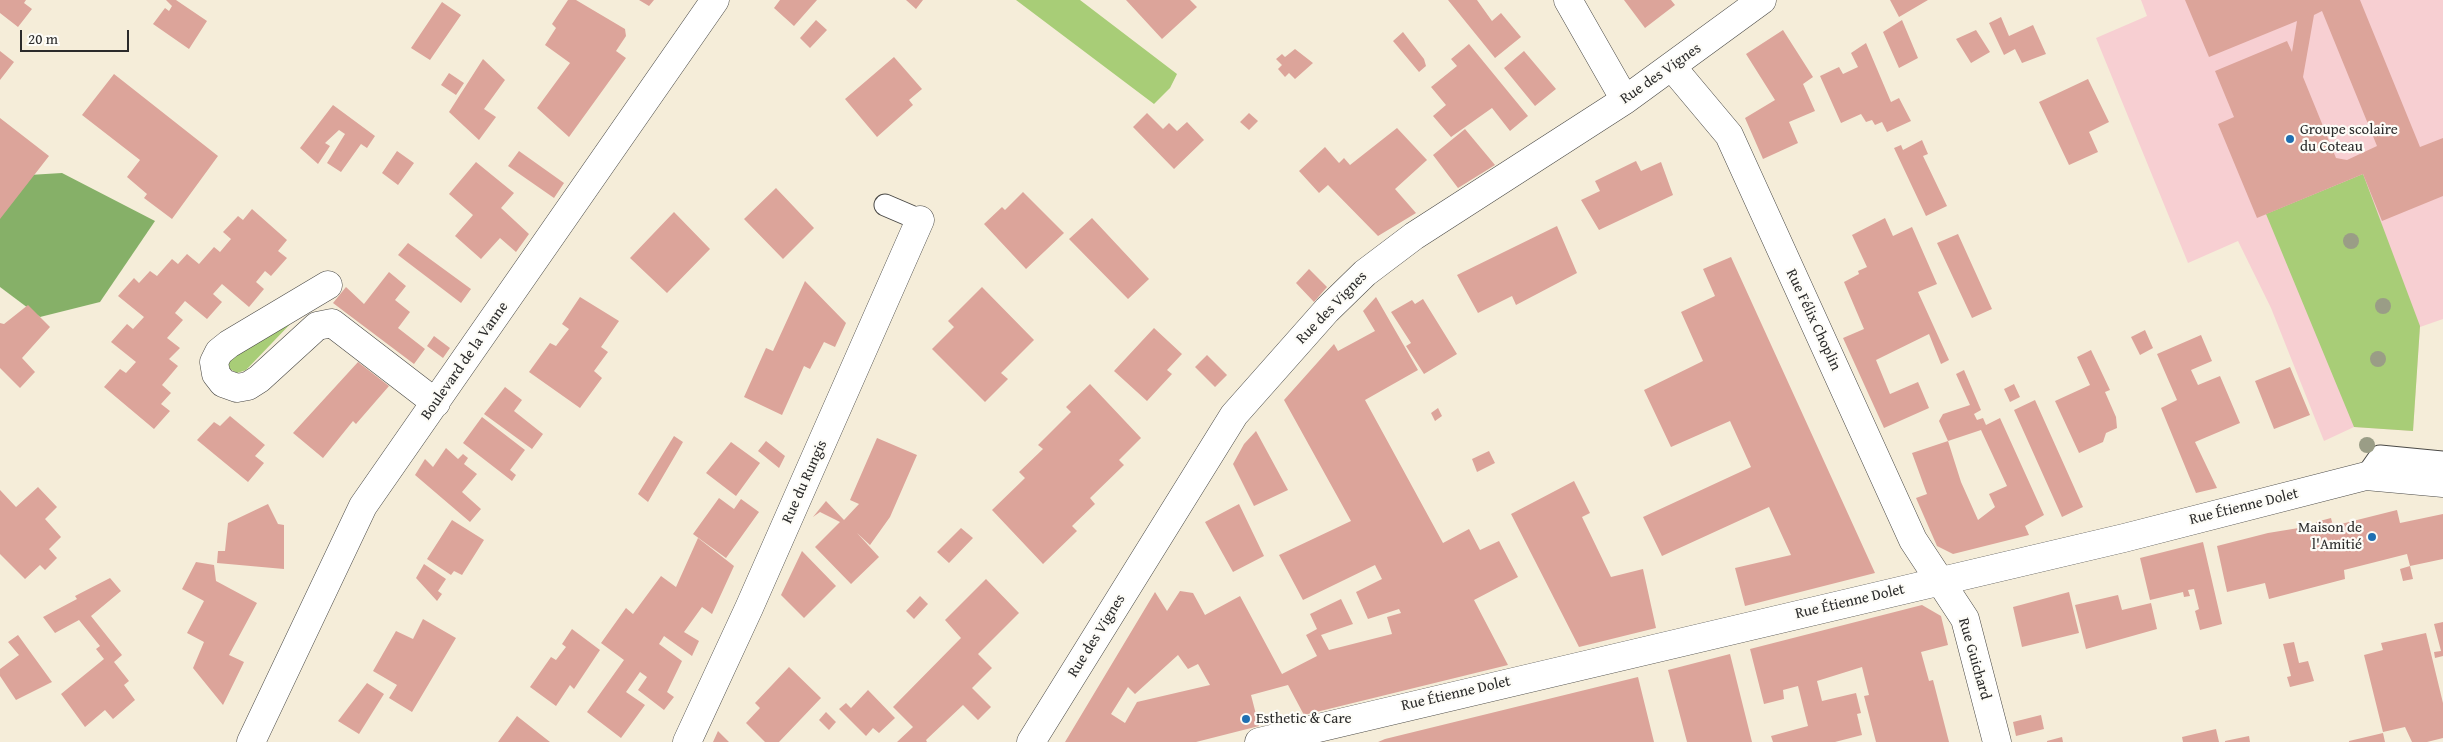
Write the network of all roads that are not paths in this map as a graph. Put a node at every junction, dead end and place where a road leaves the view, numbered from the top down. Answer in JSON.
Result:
{"nodes":[{"id":1,"x":715,"y":0,"type":"edge"},
{"id":2,"x":1568,"y":0,"type":"edge"},
{"id":3,"x":1762,"y":0,"type":"edge"},
{"id":4,"x":1672,"y":67,"type":"junction"},
{"id":5,"x":1625,"y":100,"type":"junction"},
{"id":6,"x":885,"y":205,"type":"dead end"},
{"id":7,"x":920,"y":220,"type":"joint"},
{"id":8,"x":328,"y":285,"type":"dead end"},
{"id":9,"x":436,"y":403,"type":"junction"},
{"id":10,"x":2443,"y":462,"type":"edge"},
{"id":11,"x":2366,"y":476,"type":"junction"},
{"id":12,"x":2443,"y":483,"type":"edge"},
{"id":13,"x":1941,"y":581,"type":"junction"},
{"id":14,"x":251,"y":742,"type":"edge"},
{"id":15,"x":687,"y":742,"type":"edge"},
{"id":16,"x":1031,"y":742,"type":"edge"},
{"id":17,"x":1259,"y":742,"type":"edge"},
{"id":18,"x":1997,"y":742,"type":"edge"}],
"edges":[{"from":1,"to":9,"type":"street","name":"Boulevard de la Vanne"},
{"from":2,"to":5,"type":"street"},
{"from":3,"to":4,"type":"street","name":"Rue des Vignes"},
{"from":4,"to":5,"type":"street","name":"Rue des Vignes"},
{"from":4,"to":13,"type":"street","name":"Rue Félix Choplin"},
{"from":5,"to":16,"type":"street","name":"Rue des Vignes"},
{"from":6,"to":7,"type":"lane"},
{"from":7,"to":15,"type":"street","name":"Rue du Rungis"},
{"from":8,"to":9,"type":"street"},
{"from":9,"to":14,"type":"street","name":"Boulevard de la Vanne"},
{"from":10,"to":11,"type":"lane"},
{"from":11,"to":12,"type":"street","name":"Rue Étienne Dolet"},
{"from":11,"to":13,"type":"street","name":"Rue Étienne Dolet"},
{"from":13,"to":17,"type":"street","name":"Rue Étienne Dolet"},
{"from":13,"to":18,"type":"street","name":"Rue Guichard"}]}
